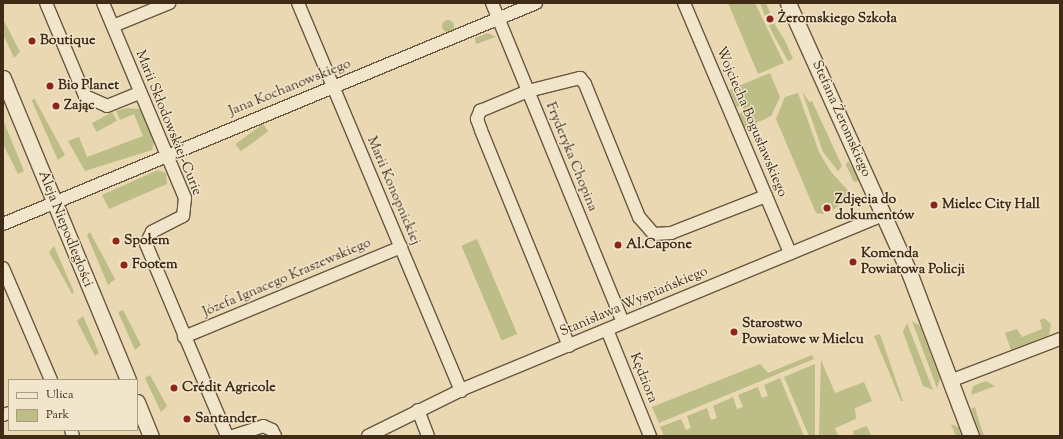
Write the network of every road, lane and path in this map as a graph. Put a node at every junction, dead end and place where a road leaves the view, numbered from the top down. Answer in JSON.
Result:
{"nodes":[{"id":1,"x":46,"y":3,"type":"edge"},
{"id":2,"x":103,"y":3,"type":"edge"},
{"id":3,"x":169,"y":3,"type":"edge"},
{"id":4,"x":298,"y":3,"type":"edge"},
{"id":5,"x":492,"y":3,"type":"edge"},
{"id":6,"x":536,"y":3,"type":"edge"},
{"id":7,"x":684,"y":3,"type":"edge"},
{"id":8,"x":788,"y":3,"type":"edge"},
{"id":9,"x":498,"y":18,"type":"junction"},
{"id":10,"x":113,"y":26,"type":"junction"},
{"id":11,"x":3,"y":78,"type":"edge"},
{"id":12,"x":332,"y":87,"type":"junction"},
{"id":13,"x":528,"y":92,"type":"junction"},
{"id":14,"x":139,"y":93,"type":"junction"},
{"id":15,"x":166,"y":154,"type":"junction"},
{"id":16,"x":766,"y":196,"type":"junction"},
{"id":17,"x":55,"y":201,"type":"junction"},
{"id":18,"x":884,"y":215,"type":"junction"},
{"id":19,"x":3,"y":224,"type":"edge"},
{"id":20,"x":401,"y":246,"type":"junction"},
{"id":21,"x":790,"y":253,"type":"junction"},
{"id":22,"x":3,"y":268,"type":"edge"},
{"id":23,"x":6,"y":282,"type":"edge"},
{"id":24,"x":623,"y":322,"type":"junction"},
{"id":25,"x":608,"y":332,"type":"junction"},
{"id":26,"x":184,"y":337,"type":"junction"},
{"id":27,"x":1060,"y":339,"type":"edge"},
{"id":28,"x":569,"y":346,"type":"junction"},
{"id":29,"x":51,"y":379,"type":"edge"},
{"id":30,"x":128,"y":379,"type":"edge"},
{"id":31,"x":950,"y":381,"type":"junction"},
{"id":32,"x":461,"y":391,"type":"junction"},
{"id":33,"x":138,"y":404,"type":"edge"},
{"id":34,"x":418,"y":410,"type":"junction"},
{"id":35,"x":397,"y":420,"type":"junction"},
{"id":36,"x":151,"y":436,"type":"edge"},
{"id":37,"x":227,"y":436,"type":"edge"},
{"id":38,"x":234,"y":436,"type":"edge"},
{"id":39,"x":275,"y":436,"type":"edge"},
{"id":40,"x":357,"y":436,"type":"edge"},
{"id":41,"x":368,"y":436,"type":"edge"},
{"id":42,"x":428,"y":436,"type":"edge"},
{"id":43,"x":650,"y":436,"type":"edge"},
{"id":44,"x":971,"y":436,"type":"edge"}],
"edges":[{"from":1,"to":14,"type":"street"},
{"from":2,"to":10,"type":"street","name":"Marii Skłodowskiej-Curie"},
{"from":3,"to":10,"type":"street"},
{"from":4,"to":12,"type":"street","name":"Marii Konopnickiej"},
{"from":5,"to":9,"type":"street","name":"Fryderyka Chopina"},
{"from":6,"to":9,"type":"street","name":"Jana Kochanowskiego"},
{"from":7,"to":16,"type":"street","name":"Wojciecha Bogusławskiego"},
{"from":8,"to":18,"type":"street","name":"Stefana Żeromskiego"},
{"from":9,"to":12,"type":"street","name":"Jana Kochanowskiego"},
{"from":9,"to":13,"type":"street","name":"Fryderyka Chopina"},
{"from":10,"to":14,"type":"street","name":"Marii Skłodowskiej-Curie"},
{"from":11,"to":17,"type":"street","name":"Aleja Niepodległości"},
{"from":12,"to":15,"type":"street","name":"Jana Kochanowskiego"},
{"from":12,"to":20,"type":"street","name":"Marii Konopnickiej"},
{"from":13,"to":16,"type":"street"},
{"from":13,"to":24,"type":"street","name":"Fryderyka Chopina"},
{"from":13,"to":28,"type":"street"},
{"from":14,"to":15,"type":"street","name":"Marii Skłodowskiej-Curie"},
{"from":15,"to":17,"type":"street","name":"Jana Kochanowskiego"},
{"from":15,"to":26,"type":"street","name":"Marii Skłodowskiej-Curie"},
{"from":16,"to":21,"type":"street","name":"Wojciecha Bogusławskiego"},
{"from":17,"to":19,"type":"street","name":"Jana Kochanowskiego"},
{"from":17,"to":30,"type":"street","name":"Aleja Niepodległości"},
{"from":18,"to":21,"type":"street","name":"Stanisława Wyspiańskiego"},
{"from":18,"to":31,"type":"street","name":"Stefana Żeromskiego"},
{"from":20,"to":26,"type":"street","name":"Józefa Ignacego Kraszewskiego"},
{"from":20,"to":32,"type":"street","name":"Marii Konopnickiej"},
{"from":21,"to":24,"type":"street","name":"Stanisława Wyspiańskiego"},
{"from":22,"to":23,"type":"street"},
{"from":23,"to":29,"type":"street"},
{"from":24,"to":25,"type":"street","name":"Stanisława Wyspiańskiego"},
{"from":25,"to":28,"type":"street","name":"Stanisława Wyspiańskiego"},
{"from":25,"to":43,"type":"street","name":"Kędziora"},
{"from":26,"to":37,"type":"street","name":"Marii Skłodowskiej-Curie"},
{"from":27,"to":31,"type":"street"},
{"from":28,"to":32,"type":"street","name":"Stanisława Wyspiańskiego"},
{"from":31,"to":44,"type":"street","name":"Stefana Żeromskiego"},
{"from":32,"to":34,"type":"street","name":"Stanisława Wyspiańskiego"},
{"from":33,"to":36,"type":"street"},
{"from":34,"to":35,"type":"street","name":"Stanisława Wyspiańskiego"},
{"from":34,"to":42,"type":"street"},
{"from":35,"to":40,"type":"street","name":"Stanisława Wyspiańskiego"},
{"from":35,"to":41,"type":"street","name":"Stanisława Wyspiańskiego"},
{"from":38,"to":39,"type":"street"}]}
